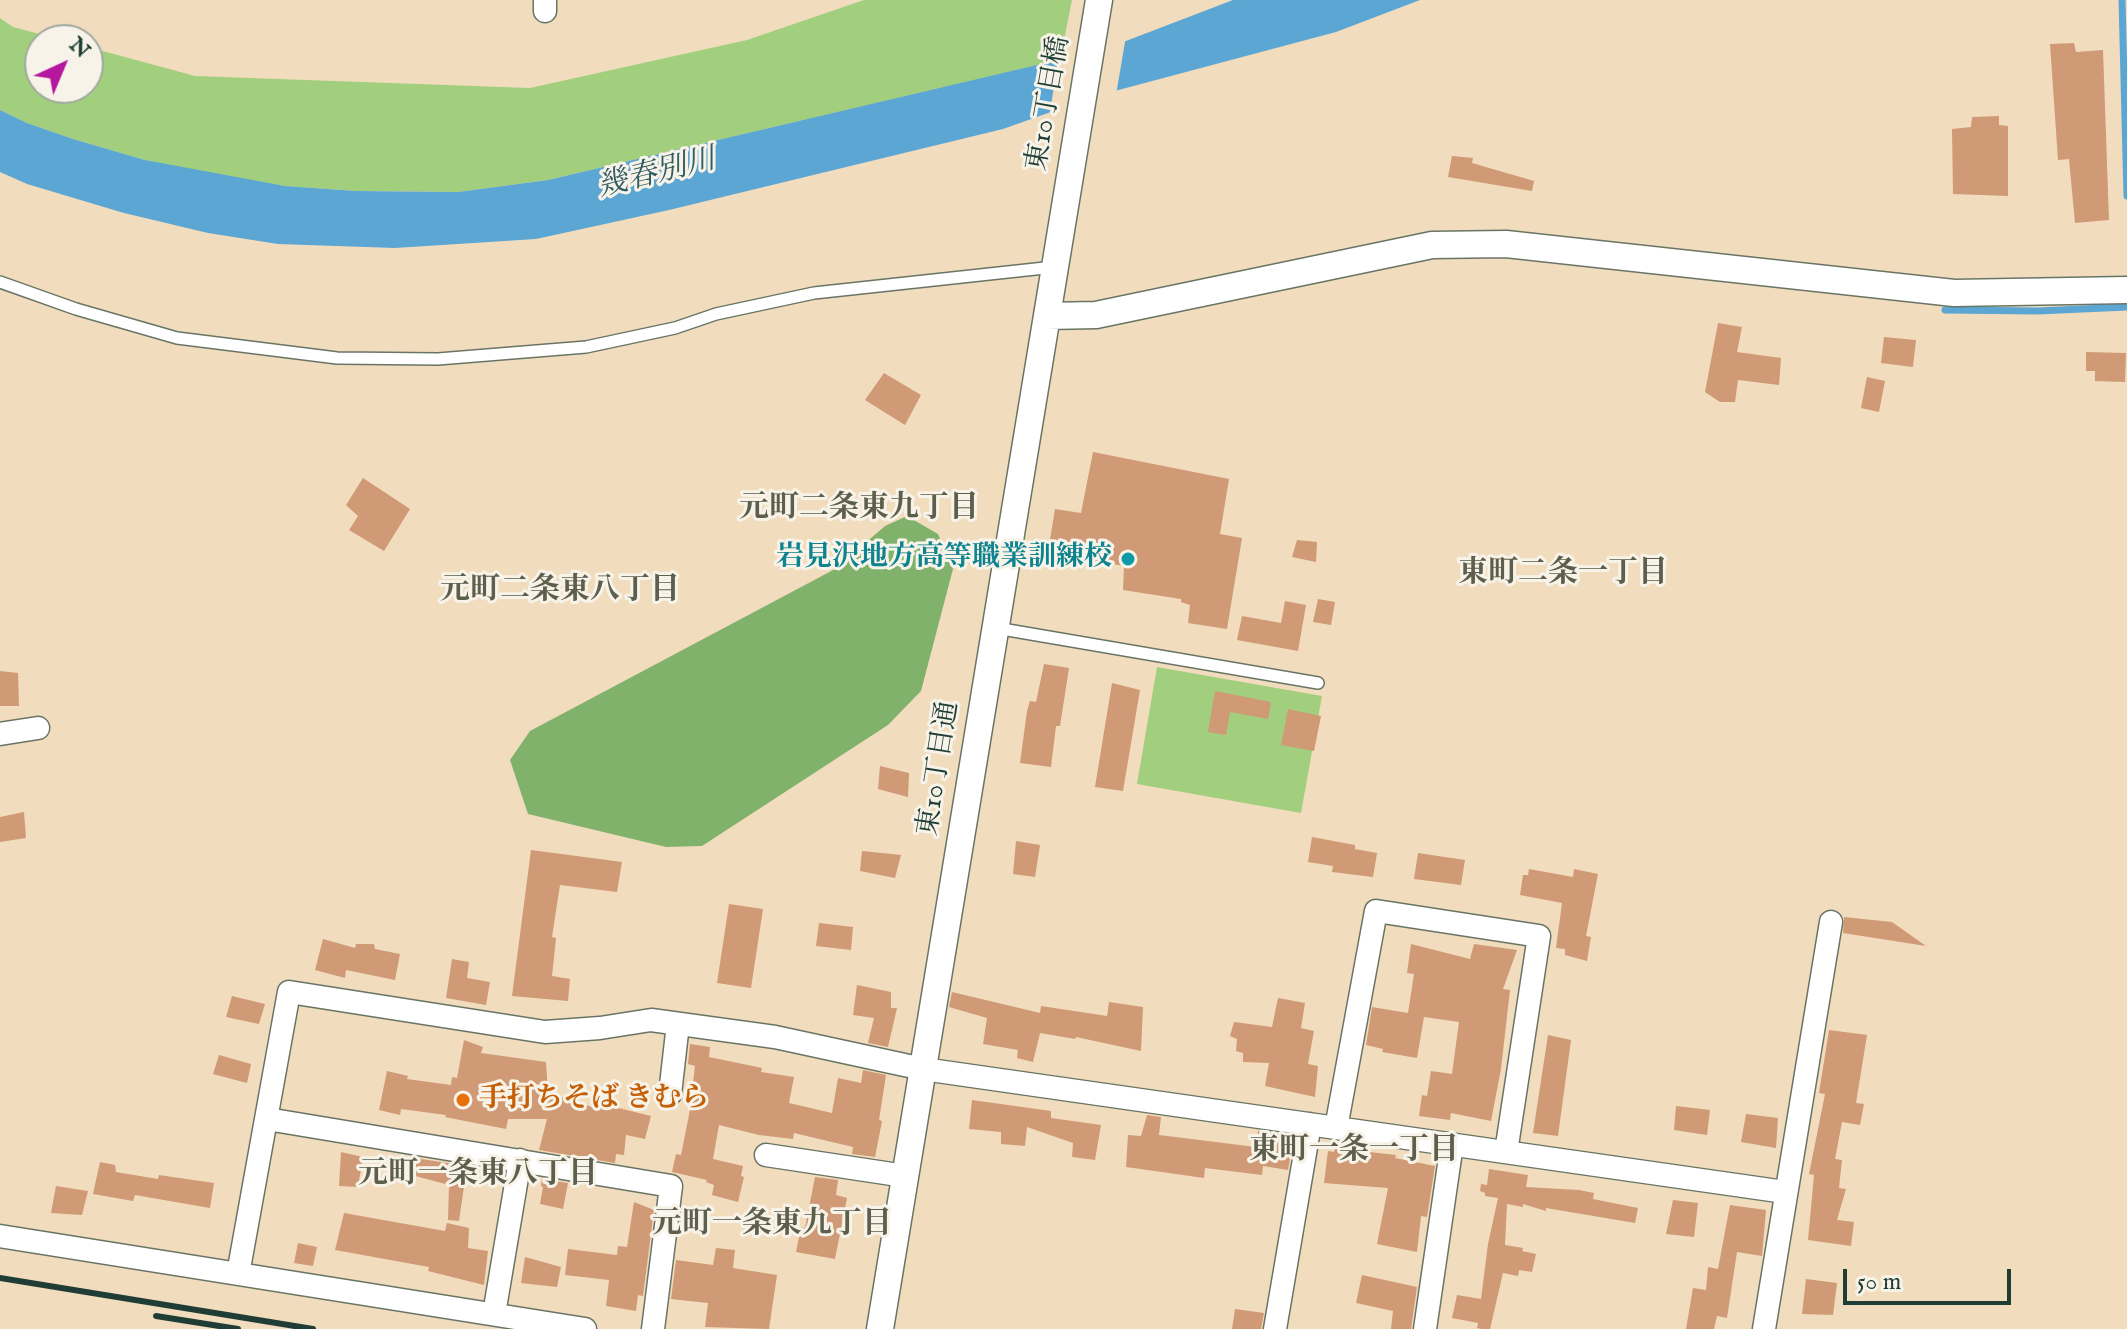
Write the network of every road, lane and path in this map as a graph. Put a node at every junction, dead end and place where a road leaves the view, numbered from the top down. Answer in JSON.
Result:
{"nodes":[{"id":1,"x":1099,"y":0,"type":"edge"},
{"id":2,"x":1063,"y":218,"type":"joint"},
{"id":3,"x":1055,"y":267,"type":"junction"},
{"id":4,"x":0,"y":282,"type":"edge"},
{"id":5,"x":2127,"y":290,"type":"edge"},
{"id":6,"x":1047,"y":316,"type":"junction"},
{"id":7,"x":996,"y":628,"type":"junction"},
{"id":8,"x":1318,"y":683,"type":"dead end"},
{"id":9,"x":38,"y":728,"type":"dead end"},
{"id":10,"x":0,"y":734,"type":"edge"},
{"id":11,"x":1831,"y":922,"type":"dead end"},
{"id":12,"x":678,"y":1024,"type":"junction"},
{"id":13,"x":923,"y":1069,"type":"junction"},
{"id":14,"x":670,"y":1094,"type":"dead end"},
{"id":15,"x":267,"y":1119,"type":"junction"},
{"id":16,"x":1310,"y":1124,"type":"junction"},
{"id":17,"x":1336,"y":1128,"type":"junction"},
{"id":18,"x":1452,"y":1144,"type":"junction"},
{"id":19,"x":1506,"y":1152,"type":"junction"},
{"id":20,"x":766,"y":1155,"type":"dead end"},
{"id":21,"x":520,"y":1160,"type":"junction"},
{"id":22,"x":905,"y":1176,"type":"junction"},
{"id":23,"x":1785,"y":1192,"type":"junction"},
{"id":24,"x":0,"y":1236,"type":"edge"},
{"id":25,"x":238,"y":1274,"type":"junction"},
{"id":26,"x":494,"y":1314,"type":"junction"},
{"id":27,"x":585,"y":1329,"type":"edge"},
{"id":28,"x":653,"y":1329,"type":"edge"},
{"id":29,"x":880,"y":1329,"type":"edge"},
{"id":30,"x":1275,"y":1329,"type":"edge"},
{"id":31,"x":1425,"y":1329,"type":"edge"},
{"id":32,"x":1764,"y":1329,"type":"edge"}],
"edges":[{"from":1,"to":2,"type":"street","name":"東10丁目橋"},
{"from":2,"to":3,"type":"street","name":"東10丁目通"},
{"from":3,"to":4,"type":"lane"},
{"from":3,"to":6,"type":"street","name":"東10丁目通"},
{"from":5,"to":6,"type":"street"},
{"from":6,"to":7,"type":"street","name":"東10丁目通"},
{"from":7,"to":8,"type":"lane"},
{"from":7,"to":13,"type":"street","name":"東10丁目通"},
{"from":9,"to":10,"type":"street"},
{"from":11,"to":23,"type":"street"},
{"from":12,"to":13,"type":"street"},
{"from":12,"to":14,"type":"street"},
{"from":12,"to":15,"type":"street"},
{"from":13,"to":16,"type":"street"},
{"from":13,"to":22,"type":"street","name":"東10丁目通"},
{"from":15,"to":21,"type":"street"},
{"from":15,"to":25,"type":"street"},
{"from":16,"to":17,"type":"street"},
{"from":16,"to":30,"type":"street"},
{"from":17,"to":18,"type":"street"},
{"from":17,"to":19,"type":"street"},
{"from":18,"to":19,"type":"street"},
{"from":18,"to":31,"type":"street"},
{"from":19,"to":23,"type":"street"},
{"from":20,"to":22,"type":"street"},
{"from":21,"to":26,"type":"street"},
{"from":21,"to":28,"type":"street"},
{"from":22,"to":29,"type":"street","name":"東10丁目通"},
{"from":23,"to":32,"type":"street"},
{"from":24,"to":25,"type":"street"},
{"from":25,"to":26,"type":"street"},
{"from":26,"to":27,"type":"street"}]}
